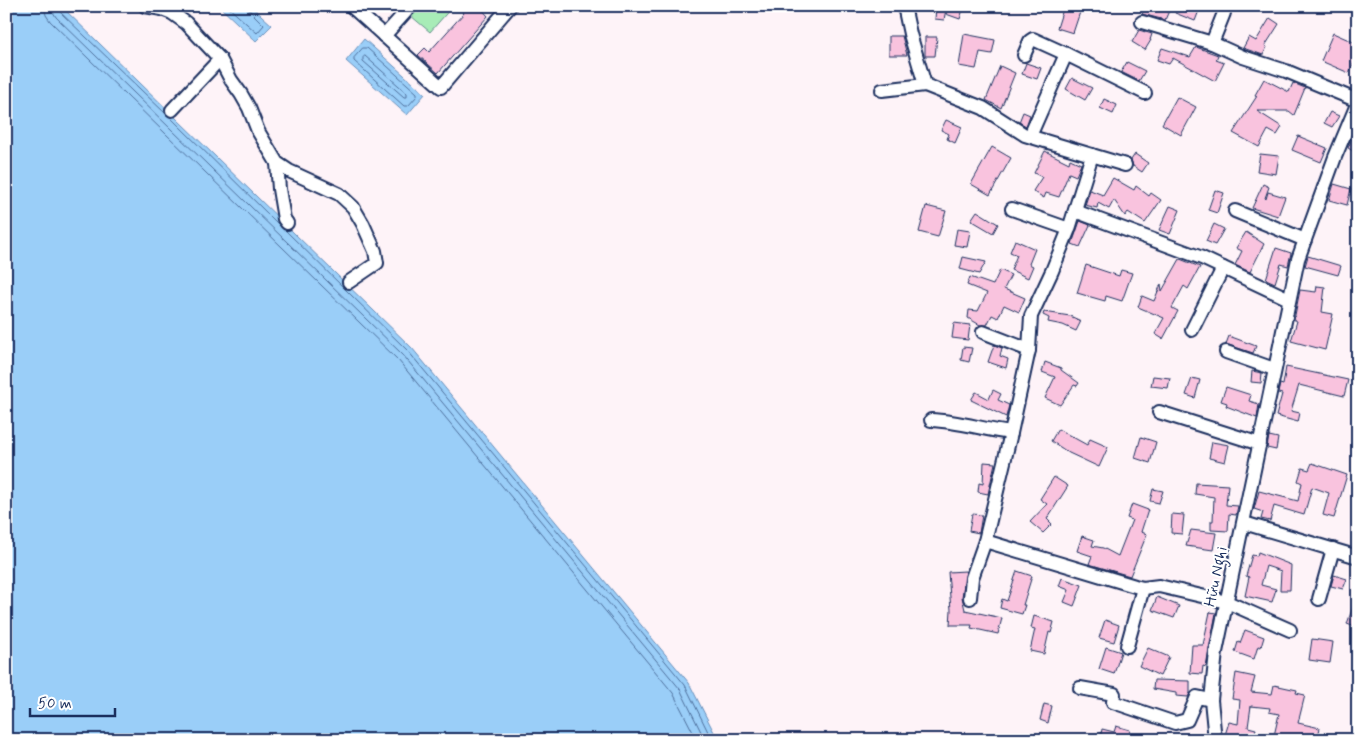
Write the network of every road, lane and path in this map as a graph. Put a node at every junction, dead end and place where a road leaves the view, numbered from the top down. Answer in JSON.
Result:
{"nodes":[{"id":1,"x":145,"y":6,"type":"edge"},
{"id":2,"x":351,"y":6,"type":"edge"},
{"id":3,"x":411,"y":6,"type":"edge"},
{"id":4,"x":510,"y":6,"type":"edge"},
{"id":5,"x":904,"y":6,"type":"edge"},
{"id":6,"x":1224,"y":12,"type":"dead end"},
{"id":7,"x":1142,"y":22,"type":"dead end"},
{"id":8,"x":384,"y":36,"type":"junction"},
{"id":9,"x":1212,"y":43,"type":"junction"},
{"id":10,"x":1066,"y":54,"type":"junction"},
{"id":11,"x":1024,"y":55,"type":"dead end"},
{"id":12,"x":220,"y":59,"type":"junction"},
{"id":13,"x":926,"y":85,"type":"junction"},
{"id":14,"x":882,"y":90,"type":"dead end"},
{"id":15,"x":1146,"y":93,"type":"dead end"},
{"id":16,"x":1358,"y":101,"type":"edge"},
{"id":17,"x":172,"y":110,"type":"dead end"},
{"id":18,"x":1030,"y":136,"type":"junction"},
{"id":19,"x":1092,"y":155,"type":"junction"},
{"id":20,"x":278,"y":163,"type":"junction"},
{"id":21,"x":1125,"y":165,"type":"dead end"},
{"id":22,"x":1012,"y":209,"type":"dead end"},
{"id":23,"x":1075,"y":210,"type":"junction"},
{"id":24,"x":1235,"y":212,"type":"dead end"},
{"id":25,"x":287,"y":223,"type":"dead end"},
{"id":26,"x":1069,"y":229,"type":"junction"},
{"id":27,"x":1305,"y":240,"type":"junction"},
{"id":28,"x":1223,"y":268,"type":"junction"},
{"id":29,"x":349,"y":282,"type":"dead end"},
{"id":30,"x":1289,"y":299,"type":"junction"},
{"id":31,"x":1192,"y":330,"type":"dead end"},
{"id":32,"x":984,"y":332,"type":"dead end"},
{"id":33,"x":1029,"y":350,"type":"junction"},
{"id":34,"x":1226,"y":352,"type":"dead end"},
{"id":35,"x":1274,"y":369,"type":"junction"},
{"id":36,"x":1159,"y":412,"type":"dead end"},
{"id":37,"x":931,"y":420,"type":"dead end"},
{"id":38,"x":1011,"y":433,"type":"junction"},
{"id":39,"x":1260,"y":444,"type":"junction"},
{"id":40,"x":1244,"y":523,"type":"junction"},
{"id":41,"x":985,"y":541,"type":"junction"},
{"id":42,"x":1333,"y":549,"type":"junction"},
{"id":43,"x":1358,"y":558,"type":"edge"},
{"id":44,"x":1143,"y":588,"type":"junction"},
{"id":45,"x":970,"y":598,"type":"dead end"},
{"id":46,"x":1319,"y":599,"type":"dead end"},
{"id":47,"x":1227,"y":602,"type":"junction"},
{"id":48,"x":1290,"y":630,"type":"dead end"},
{"id":49,"x":1126,"y":646,"type":"dead end"},
{"id":50,"x":1080,"y":688,"type":"dead end"},
{"id":51,"x":1211,"y":700,"type":"junction"},
{"id":52,"x":1215,"y":740,"type":"edge"}],
"edges":[{"from":1,"to":12,"type":"street"},
{"from":2,"to":8,"type":"street"},
{"from":3,"to":8,"type":"street"},
{"from":4,"to":8,"type":"street"},
{"from":5,"to":13,"type":"street"},
{"from":6,"to":9,"type":"street"},
{"from":7,"to":9,"type":"street"},
{"from":9,"to":16,"type":"street"},
{"from":10,"to":11,"type":"street"},
{"from":10,"to":15,"type":"street"},
{"from":10,"to":18,"type":"street"},
{"from":12,"to":17,"type":"street"},
{"from":12,"to":20,"type":"street"},
{"from":13,"to":14,"type":"street"},
{"from":13,"to":18,"type":"street"},
{"from":16,"to":27,"type":"street","name":"Hữu Nghị"},
{"from":18,"to":19,"type":"street"},
{"from":19,"to":21,"type":"street"},
{"from":19,"to":23,"type":"street"},
{"from":20,"to":25,"type":"street"},
{"from":20,"to":29,"type":"street"},
{"from":22,"to":26,"type":"street"},
{"from":23,"to":26,"type":"street"},
{"from":23,"to":28,"type":"street"},
{"from":24,"to":27,"type":"street"},
{"from":26,"to":33,"type":"street"},
{"from":27,"to":30,"type":"street","name":"Hữu Nghị"},
{"from":28,"to":30,"type":"street"},
{"from":28,"to":31,"type":"street"},
{"from":30,"to":35,"type":"street","name":"Hữu Nghị"},
{"from":32,"to":33,"type":"street"},
{"from":33,"to":38,"type":"street"},
{"from":34,"to":35,"type":"street"},
{"from":35,"to":39,"type":"street","name":"Hữu Nghị"},
{"from":36,"to":39,"type":"street"},
{"from":37,"to":38,"type":"street"},
{"from":38,"to":41,"type":"street"},
{"from":39,"to":40,"type":"street","name":"Hữu Nghị"},
{"from":40,"to":42,"type":"street"},
{"from":40,"to":47,"type":"street","name":"Hữu Nghị"},
{"from":41,"to":44,"type":"street"},
{"from":41,"to":45,"type":"street"},
{"from":42,"to":43,"type":"street"},
{"from":42,"to":46,"type":"street"},
{"from":44,"to":47,"type":"street"},
{"from":44,"to":49,"type":"street"},
{"from":47,"to":48,"type":"street"},
{"from":47,"to":51,"type":"street","name":"Hữu Nghị"},
{"from":50,"to":51,"type":"street"},
{"from":51,"to":52,"type":"street","name":"Hữu Nghị"}]}
